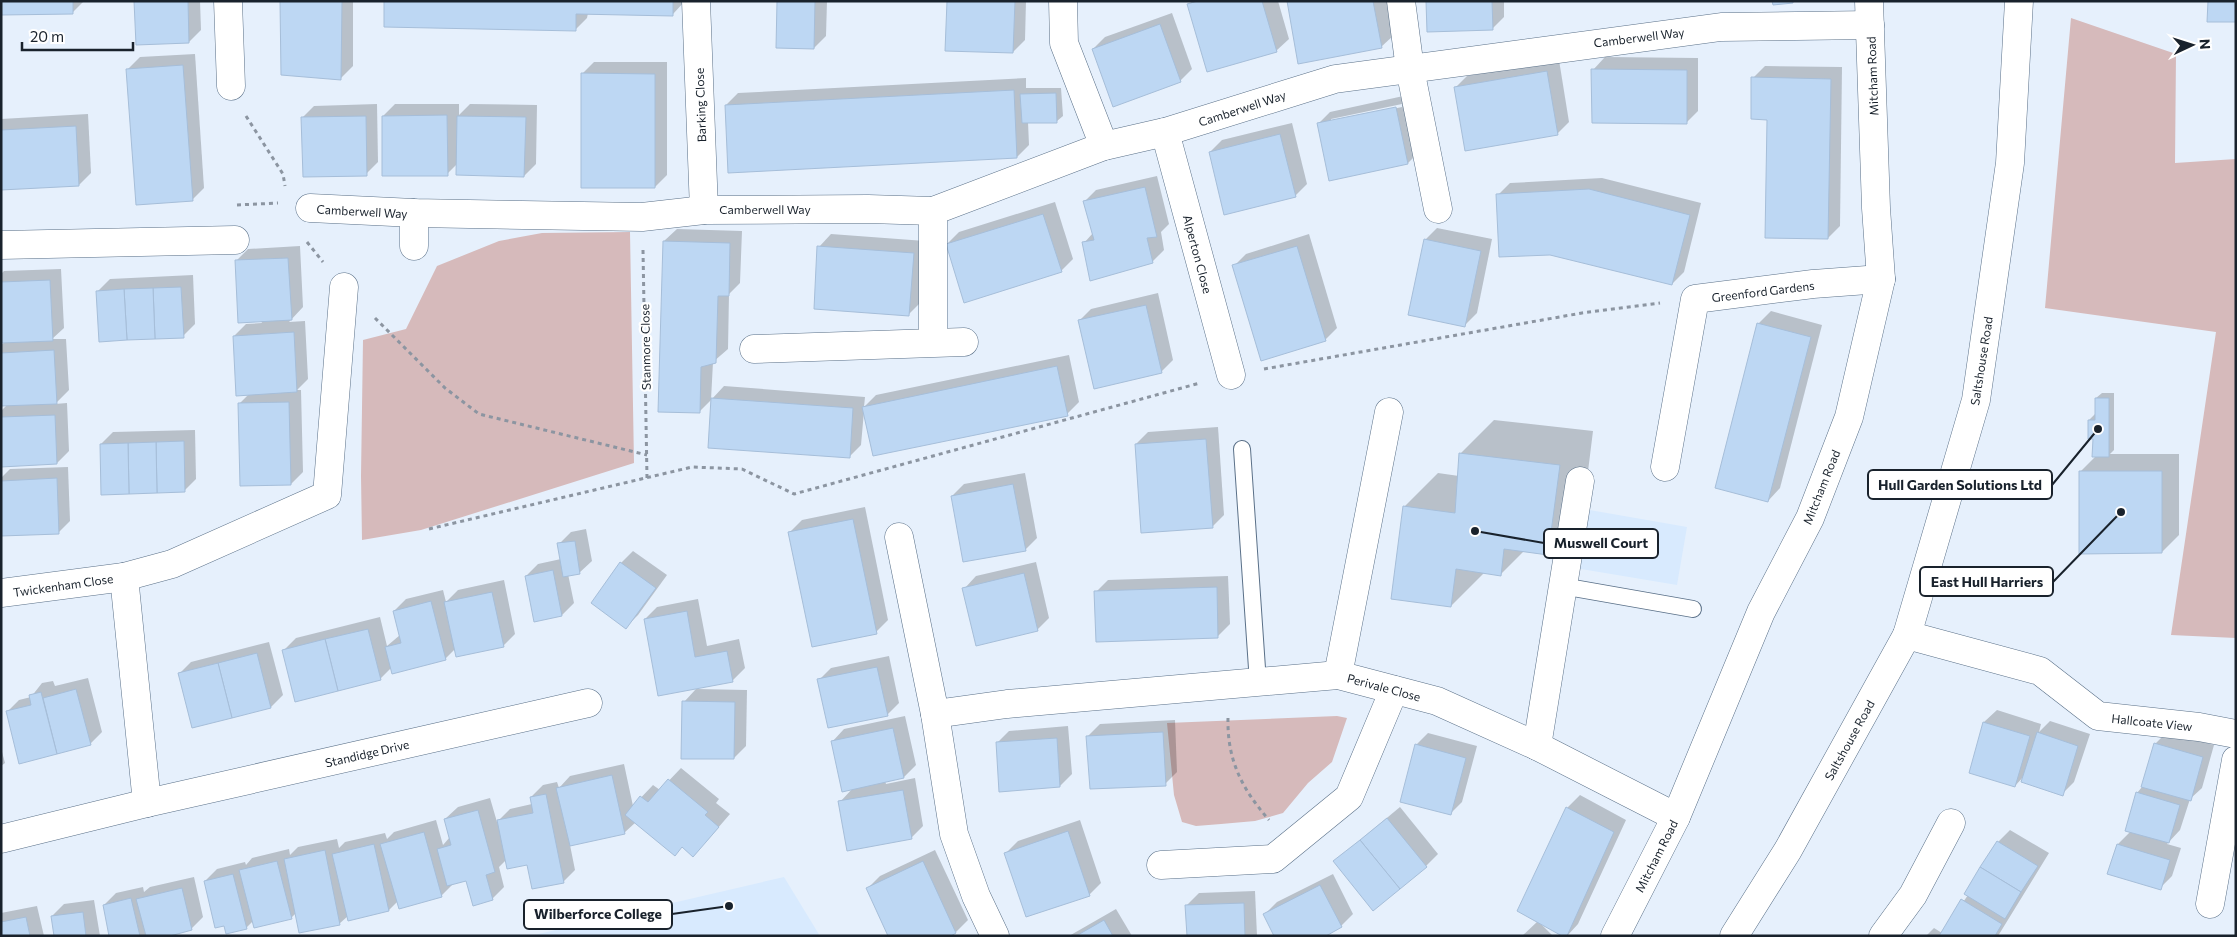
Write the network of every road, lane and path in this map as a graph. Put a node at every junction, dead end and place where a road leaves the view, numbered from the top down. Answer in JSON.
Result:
{"nodes":[{"id":1,"x":228,"y":1,"type":"edge"},
{"id":2,"x":696,"y":1,"type":"edge"},
{"id":3,"x":1063,"y":1,"type":"edge"},
{"id":4,"x":1401,"y":1,"type":"edge"},
{"id":5,"x":2019,"y":1,"type":"edge"},
{"id":6,"x":1870,"y":13,"type":"edge"},
{"id":7,"x":1410,"y":68,"type":"junction"},
{"id":8,"x":231,"y":86,"type":"joint"},
{"id":9,"x":1165,"y":132,"type":"junction"},
{"id":10,"x":1104,"y":146,"type":"junction"},
{"id":11,"x":287,"y":193,"type":"dead end"},
{"id":12,"x":310,"y":208,"type":"dead end"},
{"id":13,"x":1438,"y":209,"type":"dead end"},
{"id":14,"x":704,"y":210,"type":"junction"},
{"id":15,"x":933,"y":211,"type":"junction"},
{"id":16,"x":414,"y":213,"type":"junction"},
{"id":17,"x":642,"y":217,"type":"junction"},
{"id":18,"x":235,"y":240,"type":"dead end"},
{"id":19,"x":306,"y":241,"type":"dead end"},
{"id":20,"x":1,"y":245,"type":"edge"},
{"id":21,"x":414,"y":246,"type":"dead end"},
{"id":22,"x":1881,"y":279,"type":"junction"},
{"id":23,"x":344,"y":287,"type":"junction"},
{"id":24,"x":1695,"y":299,"type":"junction"},
{"id":25,"x":933,"y":342,"type":"junction"},
{"id":26,"x":964,"y":342,"type":"dead end"},
{"id":27,"x":754,"y":349,"type":"dead end"},
{"id":28,"x":1231,"y":375,"type":"junction"},
{"id":29,"x":1389,"y":412,"type":"dead end"},
{"id":30,"x":1242,"y":449,"type":"dead end"},
{"id":31,"x":646,"y":455,"type":"junction"},
{"id":32,"x":1665,"y":467,"type":"dead end"},
{"id":33,"x":647,"y":478,"type":"junction"},
{"id":34,"x":1580,"y":481,"type":"dead end"},
{"id":35,"x":429,"y":529,"type":"dead end"},
{"id":36,"x":899,"y":537,"type":"dead end"},
{"id":37,"x":124,"y":577,"type":"junction"},
{"id":38,"x":1562,"y":586,"type":"junction"},
{"id":39,"x":1,"y":593,"type":"edge"},
{"id":40,"x":1693,"y":609,"type":"dead end"},
{"id":41,"x":1908,"y":634,"type":"junction"},
{"id":42,"x":1338,"y":676,"type":"junction"},
{"id":43,"x":1258,"y":682,"type":"junction"},
{"id":44,"x":1229,"y":685,"type":"junction"},
{"id":45,"x":1394,"y":690,"type":"junction"},
{"id":46,"x":588,"y":703,"type":"dead end"},
{"id":47,"x":936,"y":714,"type":"junction"},
{"id":48,"x":2236,"y":734,"type":"edge"},
{"id":49,"x":1537,"y":746,"type":"junction"},
{"id":50,"x":2236,"y":760,"type":"edge"},
{"id":51,"x":146,"y":803,"type":"junction"},
{"id":52,"x":1676,"y":817,"type":"junction"},
{"id":53,"x":1951,"y":823,"type":"dead end"},
{"id":54,"x":1,"y":839,"type":"edge"},
{"id":55,"x":1292,"y":844,"type":"junction"},
{"id":56,"x":1161,"y":865,"type":"dead end"},
{"id":57,"x":2210,"y":904,"type":"dead end"},
{"id":58,"x":995,"y":936,"type":"edge"},
{"id":59,"x":1615,"y":936,"type":"edge"},
{"id":60,"x":1734,"y":936,"type":"edge"},
{"id":61,"x":1883,"y":936,"type":"edge"}],
"edges":[{"from":1,"to":8,"type":"street"},
{"from":2,"to":14,"type":"street","name":"Barking Close"},
{"from":3,"to":10,"type":"street"},
{"from":4,"to":7,"type":"street"},
{"from":5,"to":41,"type":"street","name":"Saltshouse Road"},
{"from":6,"to":7,"type":"street","name":"Camberwell Way"},
{"from":6,"to":22,"type":"street","name":"Mitcham Road"},
{"from":7,"to":9,"type":"street","name":"Camberwell Way"},
{"from":7,"to":13,"type":"street"},
{"from":8,"to":11,"type":"path"},
{"from":9,"to":10,"type":"street","name":"Camberwell Way"},
{"from":9,"to":28,"type":"street","name":"Alperton Close"},
{"from":10,"to":15,"type":"street","name":"Camberwell Way"},
{"from":12,"to":16,"type":"street","name":"Camberwell Way"},
{"from":14,"to":15,"type":"street","name":"Camberwell Way"},
{"from":14,"to":17,"type":"street","name":"Camberwell Way"},
{"from":15,"to":25,"type":"street"},
{"from":16,"to":17,"type":"street","name":"Camberwell Way"},
{"from":16,"to":21,"type":"street","name":"Camberwell Way"},
{"from":17,"to":31,"type":"path","name":"Stanmore Close"},
{"from":18,"to":20,"type":"street"},
{"from":19,"to":23,"type":"path"},
{"from":22,"to":24,"type":"street","name":"Greenford Gardens"},
{"from":22,"to":52,"type":"street","name":"Mitcham Road"},
{"from":23,"to":31,"type":"path"},
{"from":23,"to":37,"type":"street"},
{"from":24,"to":28,"type":"path"},
{"from":24,"to":32,"type":"street","name":"Greenford Gardens"},
{"from":25,"to":26,"type":"street"},
{"from":25,"to":27,"type":"street"},
{"from":28,"to":33,"type":"path"},
{"from":29,"to":42,"type":"street"},
{"from":30,"to":43,"type":"lane"},
{"from":31,"to":33,"type":"path","name":"Stanmore Close"},
{"from":33,"to":35,"type":"path"},
{"from":34,"to":38,"type":"street"},
{"from":36,"to":47,"type":"street"},
{"from":37,"to":39,"type":"street","name":"Twickenham Close"},
{"from":37,"to":51,"type":"street"},
{"from":38,"to":40,"type":"lane"},
{"from":38,"to":49,"type":"street"},
{"from":41,"to":48,"type":"street","name":"Hallcoate View"},
{"from":41,"to":60,"type":"street","name":"Saltshouse Road"},
{"from":42,"to":43,"type":"street","name":"Perivale Close"},
{"from":42,"to":45,"type":"street","name":"Perivale Close"},
{"from":43,"to":44,"type":"street","name":"Perivale Close"},
{"from":44,"to":47,"type":"street","name":"Perivale Close"},
{"from":44,"to":55,"type":"path"},
{"from":45,"to":49,"type":"street","name":"Perivale Close"},
{"from":45,"to":55,"type":"street"},
{"from":46,"to":51,"type":"street","name":"Standidge Drive"},
{"from":47,"to":58,"type":"street"},
{"from":49,"to":52,"type":"street","name":"Perivale Close"},
{"from":50,"to":57,"type":"street"},
{"from":51,"to":54,"type":"street","name":"Standidge Drive"},
{"from":52,"to":59,"type":"street","name":"Mitcham Road"},
{"from":53,"to":61,"type":"street"},
{"from":55,"to":56,"type":"street"}]}
